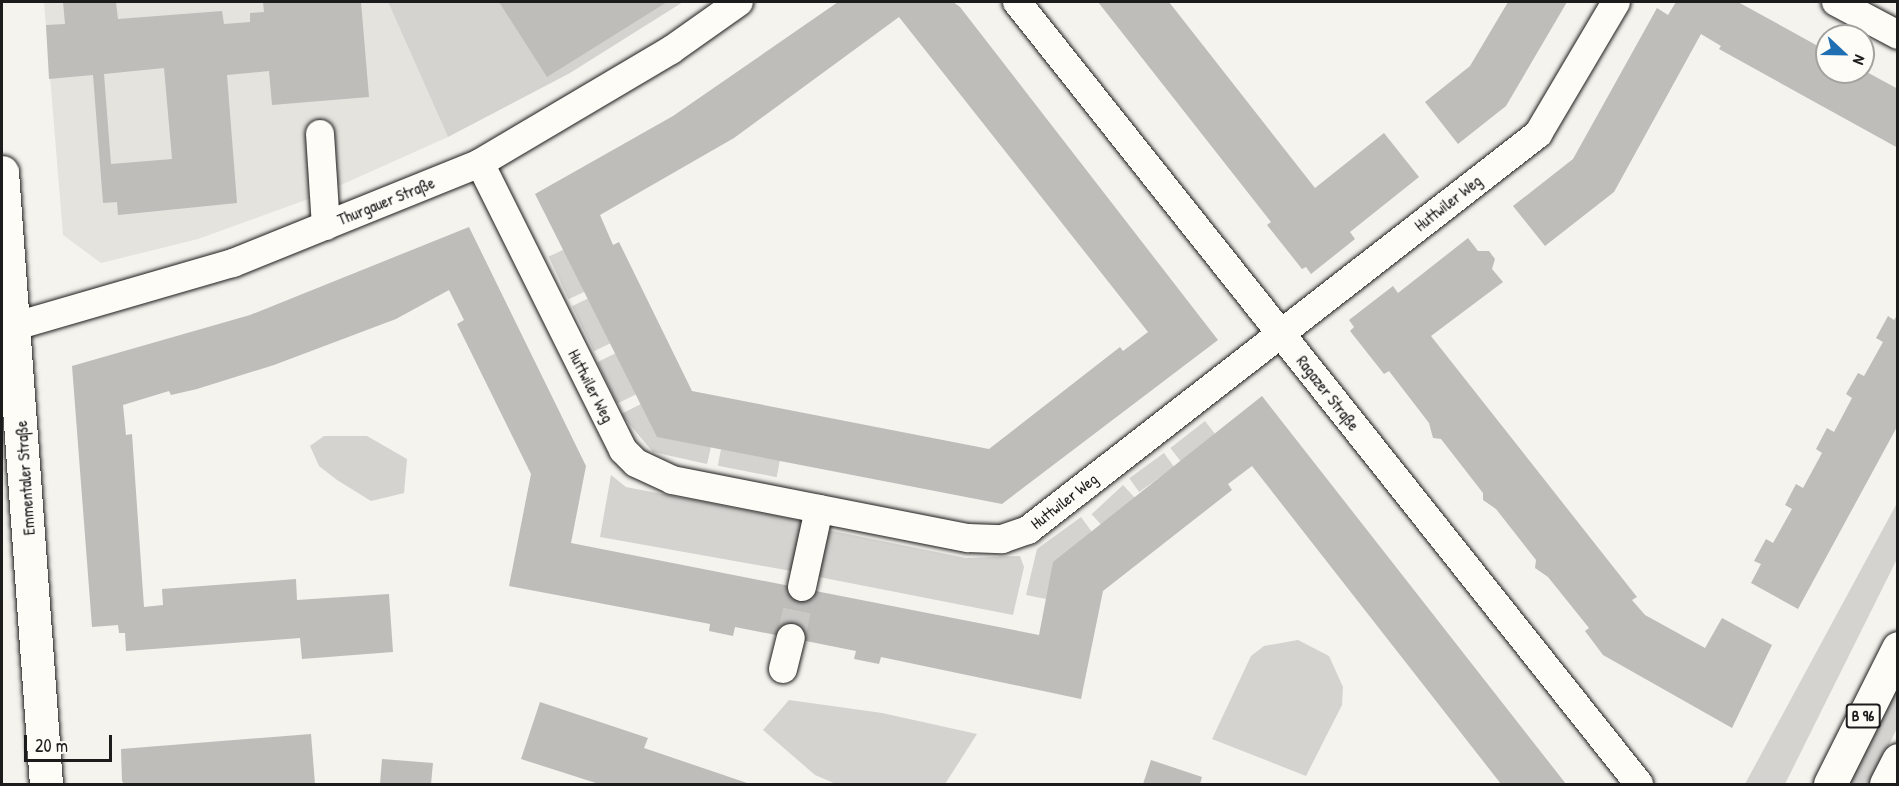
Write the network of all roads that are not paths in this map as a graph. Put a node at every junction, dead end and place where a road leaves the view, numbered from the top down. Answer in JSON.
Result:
{"nodes":[{"id":1,"x":739,"y":2,"type":"edge"},
{"id":2,"x":1017,"y":2,"type":"edge"},
{"id":3,"x":1616,"y":2,"type":"edge"},
{"id":4,"x":1836,"y":2,"type":"edge"},
{"id":5,"x":1898,"y":35,"type":"edge"},
{"id":6,"x":320,"y":134,"type":"dead end"},
{"id":7,"x":480,"y":163,"type":"junction"},
{"id":8,"x":2,"y":172,"type":"edge"},
{"id":9,"x":326,"y":226,"type":"junction"},
{"id":10,"x":8,"y":328,"type":"edge"},
{"id":11,"x":1281,"y":333,"type":"junction"},
{"id":12,"x":819,"y":509,"type":"junction"},
{"id":13,"x":802,"y":587,"type":"tunnel mouth"},
{"id":14,"x":791,"y":638,"type":"tunnel mouth"},
{"id":15,"x":1898,"y":648,"type":"edge"},
{"id":16,"x":783,"y":669,"type":"dead end"},
{"id":17,"x":1898,"y":760,"type":"edge"},
{"id":18,"x":46,"y":784,"type":"edge"},
{"id":19,"x":1639,"y":784,"type":"edge"},
{"id":20,"x":1830,"y":784,"type":"edge"},
{"id":21,"x":1886,"y":784,"type":"edge"}],
"edges":[{"from":1,"to":7,"type":"street","name":"Thurgauer Straße"},
{"from":2,"to":11,"type":"street","name":"Ragazer Straße"},
{"from":3,"to":11,"type":"street","name":"Huttwiler Weg"},
{"from":4,"to":5,"type":"street"},
{"from":6,"to":9,"type":"street"},
{"from":7,"to":9,"type":"street","name":"Thurgauer Straße"},
{"from":7,"to":12,"type":"street","name":"Huttwiler Weg"},
{"from":8,"to":10,"type":"main road","name":"Emmentaler Straße"},
{"from":9,"to":10,"type":"street","name":"Thurgauer Straße"},
{"from":10,"to":18,"type":"main road","name":"Emmentaler Straße"},
{"from":11,"to":12,"type":"street","name":"Huttwiler Weg"},
{"from":11,"to":19,"type":"street","name":"Ragazer Straße"},
{"from":12,"to":13,"type":"street"},
{"from":14,"to":16,"type":"street"},
{"from":15,"to":20,"type":"main road","number":"B 96"},
{"from":17,"to":21,"type":"main road"}]}
